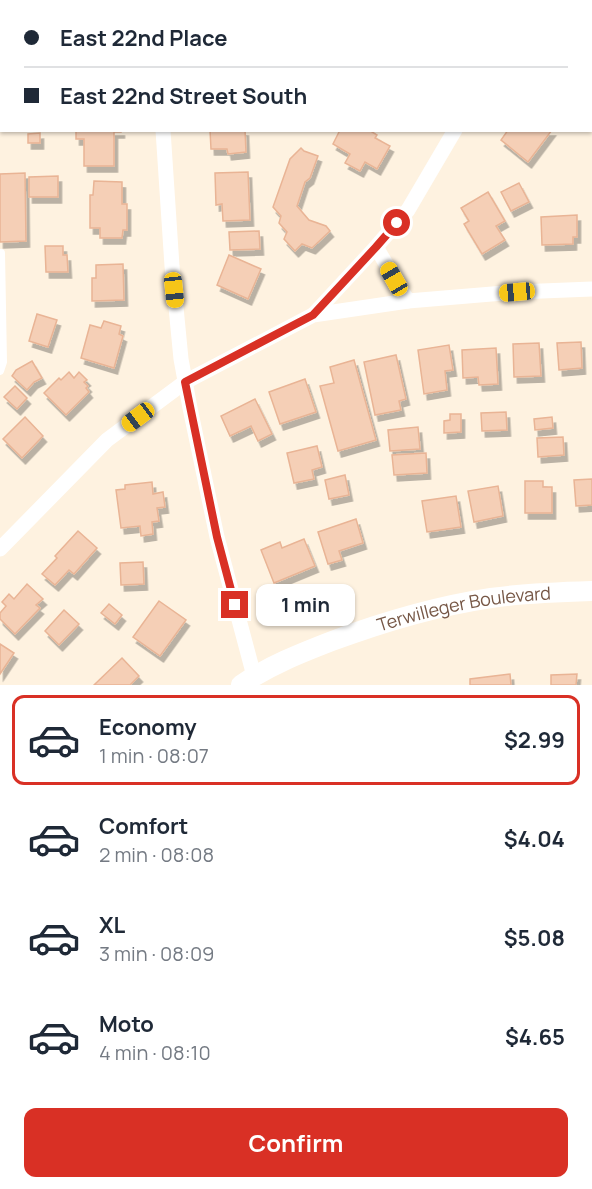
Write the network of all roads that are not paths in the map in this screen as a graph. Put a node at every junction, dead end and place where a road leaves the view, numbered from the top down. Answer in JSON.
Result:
{"nodes":[{"id":1,"x":163,"y":132,"type":"edge"},
{"id":2,"x":454,"y":132,"type":"edge"},
{"id":3,"x":376,"y":247,"type":"junction"},
{"id":4,"x":0,"y":253,"type":"edge"},
{"id":5,"x":592,"y":289,"type":"edge"},
{"id":6,"x":408,"y":301,"type":"junction"},
{"id":7,"x":313,"y":315,"type":"junction"},
{"id":8,"x":0,"y":371,"type":"edge"},
{"id":9,"x":185,"y":382,"type":"junction"},
{"id":10,"x":0,"y":549,"type":"edge"},
{"id":11,"x":592,"y":591,"type":"edge"},
{"id":12,"x":247,"y":681,"type":"edge"}],
"edges":[{"from":1,"to":9,"type":"street"},
{"from":2,"to":3,"type":"street"},
{"from":3,"to":6,"type":"street"},
{"from":3,"to":7,"type":"street"},
{"from":4,"to":8,"type":"lane"},
{"from":5,"to":6,"type":"street"},
{"from":6,"to":7,"type":"street"},
{"from":7,"to":9,"type":"street"},
{"from":9,"to":10,"type":"street"},
{"from":9,"to":12,"type":"street"},
{"from":11,"to":12,"type":"street","name":"Terwilleger Boulevard"}]}
